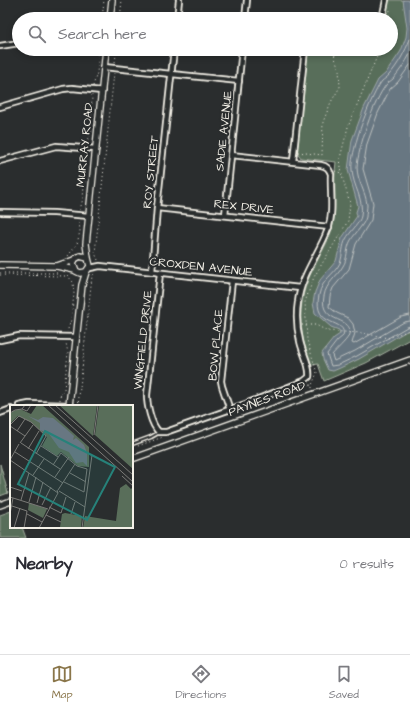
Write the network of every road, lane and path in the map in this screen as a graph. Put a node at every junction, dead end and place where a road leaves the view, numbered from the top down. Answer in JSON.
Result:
{"nodes":[{"id":1,"x":104,"y":0,"type":"edge"},
{"id":2,"x":112,"y":0,"type":"edge"},
{"id":3,"x":122,"y":0,"type":"edge"},
{"id":4,"x":179,"y":0,"type":"edge"},
{"id":5,"x":247,"y":0,"type":"edge"},
{"id":6,"x":386,"y":0,"type":"edge"},
{"id":7,"x":103,"y":12,"type":"edge"},
{"id":8,"x":111,"y":12,"type":"edge"},
{"id":9,"x":121,"y":12,"type":"edge"},
{"id":10,"x":178,"y":12,"type":"edge"},
{"id":11,"x":246,"y":12,"type":"edge"},
{"id":12,"x":383,"y":12,"type":"edge"},
{"id":13,"x":12,"y":44,"type":"edge"},
{"id":14,"x":0,"y":46,"type":"edge"},
{"id":15,"x":98,"y":56,"type":"edge"},
{"id":16,"x":105,"y":56,"type":"edge"},
{"id":17,"x":116,"y":56,"type":"edge"},
{"id":18,"x":173,"y":56,"type":"edge"},
{"id":19,"x":241,"y":56,"type":"edge"},
{"id":20,"x":304,"y":56,"type":"edge"},
{"id":21,"x":334,"y":56,"type":"edge"},
{"id":22,"x":104,"y":67,"type":"junction"},
{"id":23,"x":115,"y":68,"type":"junction"},
{"id":24,"x":172,"y":74,"type":"junction"},
{"id":25,"x":239,"y":81,"type":"junction"},
{"id":26,"x":93,"y":90,"type":"junction"},
{"id":27,"x":102,"y":91,"type":"junction"},
{"id":28,"x":0,"y":107,"type":"edge"},
{"id":29,"x":86,"y":149,"type":"junction"},
{"id":30,"x":96,"y":149,"type":"junction"},
{"id":31,"x":294,"y":151,"type":"junction"},
{"id":32,"x":231,"y":155,"type":"junction"},
{"id":33,"x":0,"y":161,"type":"edge"},
{"id":34,"x":293,"y":161,"type":"junction"},
{"id":35,"x":157,"y":208,"type":"junction"},
{"id":36,"x":0,"y":212,"type":"edge"},
{"id":37,"x":80,"y":215,"type":"junction"},
{"id":38,"x":225,"y":215,"type":"junction"},
{"id":39,"x":89,"y":216,"type":"junction"},
{"id":40,"x":329,"y":227,"type":"junction"},
{"id":41,"x":86,"y":244,"type":"junction"},
{"id":42,"x":77,"y":258,"type":"junction"},
{"id":43,"x":88,"y":259,"type":"junction"},
{"id":44,"x":0,"y":265,"type":"edge"},
{"id":45,"x":67,"y":266,"type":"junction"},
{"id":46,"x":98,"y":266,"type":"junction"},
{"id":47,"x":88,"y":270,"type":"junction"},
{"id":48,"x":0,"y":272,"type":"edge"},
{"id":49,"x":77,"y":272,"type":"junction"},
{"id":50,"x":152,"y":272,"type":"junction"},
{"id":51,"x":59,"y":273,"type":"dead end"},
{"id":52,"x":160,"y":273,"type":"junction"},
{"id":53,"x":0,"y":276,"type":"edge"},
{"id":54,"x":67,"y":276,"type":"junction"},
{"id":55,"x":232,"y":281,"type":"junction"},
{"id":56,"x":82,"y":285,"type":"junction"},
{"id":57,"x":300,"y":288,"type":"junction"},
{"id":58,"x":297,"y":326,"type":"junction"},
{"id":59,"x":410,"y":330,"type":"edge"},
{"id":60,"x":66,"y":336,"type":"junction"},
{"id":61,"x":76,"y":337,"type":"junction"},
{"id":62,"x":0,"y":340,"type":"edge"},
{"id":63,"x":410,"y":360,"type":"edge"},
{"id":64,"x":59,"y":404,"type":"junction"},
{"id":65,"x":24,"y":405,"type":"edge"},
{"id":66,"x":70,"y":405,"type":"edge"},
{"id":67,"x":78,"y":405,"type":"edge"},
{"id":68,"x":10,"y":409,"type":"edge"},
{"id":69,"x":230,"y":410,"type":"junction"},
{"id":70,"x":0,"y":413,"type":"edge"},
{"id":71,"x":159,"y":432,"type":"junction"},
{"id":72,"x":133,"y":444,"type":"edge"},
{"id":73,"x":133,"y":459,"type":"edge"},
{"id":74,"x":10,"y":501,"type":"edge"},
{"id":75,"x":0,"y":505,"type":"edge"}],
"edges":[{"from":1,"to":7,"type":"path"},
{"from":2,"to":8,"type":"street"},
{"from":3,"to":9,"type":"path"},
{"from":4,"to":10,"type":"street"},
{"from":5,"to":11,"type":"street"},
{"from":6,"to":12,"type":"street"},
{"from":13,"to":14,"type":"street"},
{"from":15,"to":26,"type":"path"},
{"from":16,"to":22,"type":"street","name":"MURRAY ROAD"},
{"from":17,"to":23,"type":"path"},
{"from":18,"to":24,"type":"street","name":"ROY STREET"},
{"from":19,"to":25,"type":"street","name":"SADIE AVENUE"},
{"from":20,"to":31,"type":"street"},
{"from":21,"to":31,"type":"path"},
{"from":22,"to":23,"type":"street"},
{"from":22,"to":27,"type":"street","name":"MURRAY ROAD"},
{"from":23,"to":24,"type":"street"},
{"from":23,"to":46,"type":"path"},
{"from":24,"to":25,"type":"street"},
{"from":24,"to":35,"type":"street","name":"ROY STREET"},
{"from":25,"to":32,"type":"street","name":"SADIE AVENUE"},
{"from":26,"to":27,"type":"street"},
{"from":26,"to":28,"type":"street"},
{"from":26,"to":29,"type":"path"},
{"from":27,"to":30,"type":"street","name":"MURRAY ROAD"},
{"from":29,"to":30,"type":"street"},
{"from":29,"to":33,"type":"street"},
{"from":29,"to":37,"type":"path"},
{"from":30,"to":39,"type":"street","name":"MURRAY ROAD"},
{"from":31,"to":34,"type":"street"},
{"from":32,"to":34,"type":"street"},
{"from":32,"to":38,"type":"street","name":"SADIE AVENUE"},
{"from":34,"to":40,"type":"street"},
{"from":35,"to":38,"type":"street","name":"REX DRIVE"},
{"from":35,"to":50,"type":"street","name":"ROY STREET"},
{"from":36,"to":37,"type":"street"},
{"from":37,"to":39,"type":"street"},
{"from":37,"to":45,"type":"path"},
{"from":38,"to":40,"type":"street","name":"REX DRIVE"},
{"from":39,"to":41,"type":"street","name":"MURRAY ROAD"},
{"from":40,"to":57,"type":"street"},
{"from":41,"to":42,"type":"street","name":"MURRAY ROAD"},
{"from":41,"to":43,"type":"street","name":"MURRAY ROAD"},
{"from":42,"to":43,"type":"street"},
{"from":42,"to":45,"type":"street"},
{"from":42,"to":49,"type":"street"},
{"from":43,"to":46,"type":"street","name":"CROXDEN AVENUE"},
{"from":43,"to":47,"type":"street"},
{"from":44,"to":45,"type":"street"},
{"from":45,"to":49,"type":"street"},
{"from":45,"to":54,"type":"path"},
{"from":46,"to":47,"type":"street","name":"CROXDEN AVENUE"},
{"from":46,"to":50,"type":"street","name":"CROXDEN AVENUE"},
{"from":46,"to":67,"type":"path"},
{"from":47,"to":49,"type":"street"},
{"from":47,"to":56,"type":"street"},
{"from":48,"to":51,"type":"path"},
{"from":49,"to":56,"type":"street"},
{"from":50,"to":52,"type":"street","name":"CROXDEN AVENUE"},
{"from":52,"to":55,"type":"street","name":"CROXDEN AVENUE"},
{"from":52,"to":71,"type":"street","name":"WINGFIELD DRIVE"},
{"from":53,"to":54,"type":"path"},
{"from":54,"to":60,"type":"path"},
{"from":55,"to":57,"type":"street","name":"CROXDEN AVENUE"},
{"from":55,"to":69,"type":"street","name":"BOW PLACE"},
{"from":56,"to":61,"type":"street"},
{"from":57,"to":58,"type":"street"},
{"from":58,"to":59,"type":"path"},
{"from":58,"to":69,"type":"street"},
{"from":60,"to":61,"type":"street"},
{"from":60,"to":62,"type":"street"},
{"from":60,"to":64,"type":"path"},
{"from":61,"to":66,"type":"street"},
{"from":63,"to":73,"type":"street","name":"PAYNES ROAD"},
{"from":64,"to":65,"type":"street"},
{"from":64,"to":66,"type":"street"},
{"from":68,"to":70,"type":"street"},
{"from":69,"to":71,"type":"street"},
{"from":71,"to":72,"type":"lane"},
{"from":74,"to":75,"type":"street"}]}
